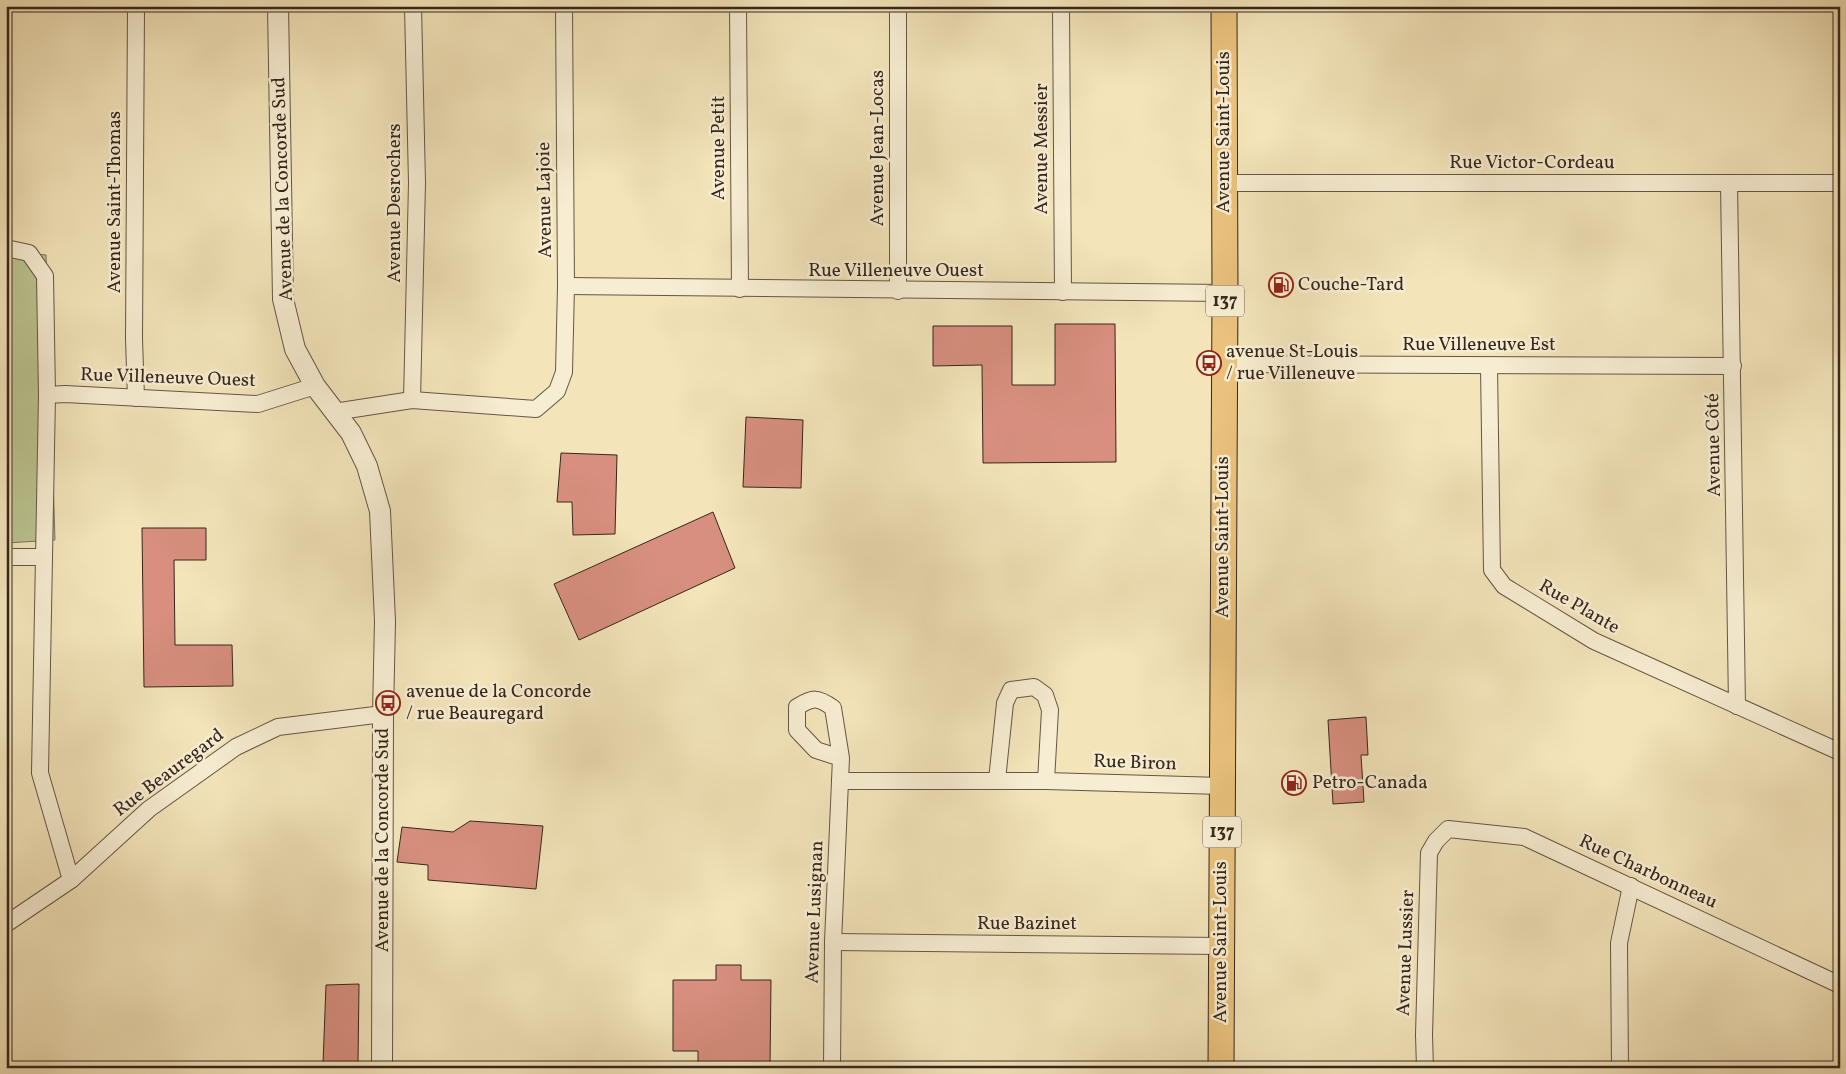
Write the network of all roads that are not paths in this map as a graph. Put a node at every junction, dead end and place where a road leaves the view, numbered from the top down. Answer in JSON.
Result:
{"nodes":[{"id":1,"x":136,"y":6,"type":"edge"},
{"id":2,"x":278,"y":6,"type":"edge"},
{"id":3,"x":412,"y":6,"type":"edge"},
{"id":4,"x":564,"y":6,"type":"edge"},
{"id":5,"x":738,"y":6,"type":"edge"},
{"id":6,"x":898,"y":6,"type":"edge"},
{"id":7,"x":1061,"y":6,"type":"edge"},
{"id":8,"x":1224,"y":6,"type":"edge"},
{"id":9,"x":1729,"y":183,"type":"junction"},
{"id":10,"x":1840,"y":183,"type":"edge"},
{"id":11,"x":1224,"y":184,"type":"junction"},
{"id":12,"x":6,"y":248,"type":"edge"},
{"id":13,"x":566,"y":286,"type":"junction"},
{"id":14,"x":740,"y":289,"type":"junction"},
{"id":15,"x":898,"y":291,"type":"junction"},
{"id":16,"x":1063,"y":292,"type":"junction"},
{"id":17,"x":1225,"y":294,"type":"junction"},
{"id":18,"x":1224,"y":364,"type":"junction"},
{"id":19,"x":1489,"y":366,"type":"junction"},
{"id":20,"x":1732,"y":366,"type":"junction"},
{"id":21,"x":315,"y":386,"type":"junction"},
{"id":22,"x":47,"y":395,"type":"junction"},
{"id":23,"x":136,"y":398,"type":"junction"},
{"id":24,"x":412,"y":400,"type":"junction"},
{"id":25,"x":334,"y":412,"type":"junction"},
{"id":26,"x":6,"y":557,"type":"edge"},
{"id":27,"x":44,"y":557,"type":"junction"},
{"id":28,"x":1737,"y":706,"type":"junction"},
{"id":29,"x":383,"y":714,"type":"junction"},
{"id":30,"x":1840,"y":752,"type":"edge"},
{"id":31,"x":841,"y":758,"type":"dead end"},
{"id":32,"x":997,"y":780,"type":"junction"},
{"id":33,"x":840,"y":781,"type":"junction"},
{"id":34,"x":1046,"y":781,"type":"junction"},
{"id":35,"x":1222,"y":786,"type":"junction"},
{"id":36,"x":1436,"y":841,"type":"joint"},
{"id":37,"x":71,"y":880,"type":"junction"},
{"id":38,"x":1631,"y":886,"type":"junction"},
{"id":39,"x":6,"y":924,"type":"edge"},
{"id":40,"x":833,"y":942,"type":"junction"},
{"id":41,"x":1221,"y":946,"type":"junction"},
{"id":42,"x":1840,"y":985,"type":"edge"},
{"id":43,"x":382,"y":1068,"type":"edge"},
{"id":44,"x":832,"y":1068,"type":"edge"},
{"id":45,"x":1221,"y":1068,"type":"edge"},
{"id":46,"x":1425,"y":1068,"type":"edge"},
{"id":47,"x":1620,"y":1068,"type":"edge"}],
"edges":[{"from":1,"to":23,"type":"street","name":"Avenue Saint-Thomas"},
{"from":2,"to":21,"type":"street","name":"Avenue de la Concorde Sud"},
{"from":3,"to":24,"type":"street","name":"Avenue Desrochers"},
{"from":4,"to":13,"type":"street","name":"Avenue Lajoie"},
{"from":5,"to":14,"type":"street","name":"Avenue Petit"},
{"from":6,"to":15,"type":"street","name":"Avenue Jean-Locas"},
{"from":7,"to":16,"type":"street","name":"Avenue Messier"},
{"from":8,"to":11,"type":"main road","name":"Avenue Saint-Louis","number":"137"},
{"from":9,"to":10,"type":"street","name":"Rue Victor-Cordeau"},
{"from":9,"to":11,"type":"street","name":"Rue Victor-Cordeau"},
{"from":9,"to":20,"type":"street","name":"Avenue Côté"},
{"from":11,"to":17,"type":"main road","name":"Avenue Saint-Louis","number":"137"},
{"from":12,"to":22,"type":"street"},
{"from":13,"to":14,"type":"street","name":"Rue Villeneuve Ouest"},
{"from":13,"to":24,"type":"street","name":"Avenue Lajoie"},
{"from":14,"to":15,"type":"street","name":"Rue Villeneuve Ouest"},
{"from":15,"to":16,"type":"street","name":"Rue Villeneuve Ouest"},
{"from":16,"to":17,"type":"street","name":"Rue Villeneuve Ouest"},
{"from":17,"to":18,"type":"main road","name":"Avenue Saint-Louis","number":"137"},
{"from":18,"to":19,"type":"street","name":"Rue Villeneuve Est"},
{"from":18,"to":35,"type":"main road","name":"Avenue Saint-Louis","number":"137"},
{"from":19,"to":20,"type":"street","name":"Rue Villeneuve Est"},
{"from":19,"to":28,"type":"street","name":"Rue Plante"},
{"from":20,"to":28,"type":"street","name":"Avenue Côté"},
{"from":21,"to":23,"type":"street","name":"Rue Villeneuve Ouest"},
{"from":21,"to":25,"type":"street","name":"Avenue de la Concorde Sud"},
{"from":22,"to":23,"type":"street","name":"Rue Villeneuve Ouest"},
{"from":22,"to":27,"type":"street"},
{"from":24,"to":25,"type":"street"},
{"from":25,"to":29,"type":"street","name":"Avenue de la Concorde Sud"},
{"from":26,"to":27,"type":"street"},
{"from":27,"to":37,"type":"street"},
{"from":28,"to":30,"type":"street","name":"Rue Plante"},
{"from":29,"to":37,"type":"street","name":"Rue Beauregard"},
{"from":29,"to":43,"type":"street","name":"Avenue de la Concorde Sud"},
{"from":31,"to":33,"type":"street","name":"Avenue Lusignan"},
{"from":32,"to":33,"type":"street","name":"Rue Biron"},
{"from":32,"to":34,"type":"street","name":"Rue Biron"},
{"from":32,"to":34,"type":"street"},
{"from":33,"to":40,"type":"street","name":"Avenue Lusignan"},
{"from":34,"to":35,"type":"street","name":"Rue Biron"},
{"from":35,"to":41,"type":"main road","name":"Avenue Saint-Louis","number":"137"},
{"from":36,"to":38,"type":"street","name":"Rue Charbonneau"},
{"from":36,"to":46,"type":"street","name":"Avenue Lussier"},
{"from":37,"to":39,"type":"street","name":"Rue Beauregard"},
{"from":38,"to":42,"type":"street","name":"Rue Charbonneau"},
{"from":38,"to":47,"type":"street"},
{"from":40,"to":41,"type":"street","name":"Rue Bazinet"},
{"from":40,"to":44,"type":"street","name":"Avenue Lusignan"},
{"from":41,"to":45,"type":"main road","name":"Avenue Saint-Louis","number":"137"}]}
